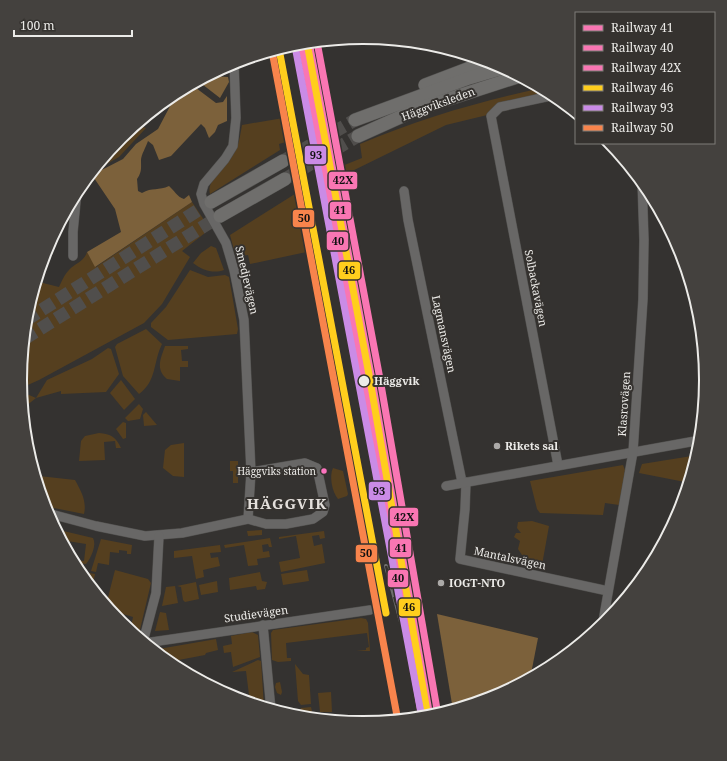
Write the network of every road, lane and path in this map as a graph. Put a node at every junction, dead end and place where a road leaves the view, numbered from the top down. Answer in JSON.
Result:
{"nodes":[{"id":1,"x":478,"y":65,"type":"edge"},
{"id":2,"x":234,"y":70,"type":"edge"},
{"id":3,"x":494,"y":71,"type":"edge"},
{"id":4,"x":511,"y":79,"type":"edge"},
{"id":5,"x":520,"y":83,"type":"edge"},
{"id":6,"x":459,"y":95,"type":"junction"},
{"id":7,"x":544,"y":97,"type":"edge"},
{"id":8,"x":358,"y":136,"type":"tunnel mouth"},
{"id":9,"x":283,"y":161,"type":"tunnel mouth"},
{"id":10,"x":285,"y":179,"type":"tunnel mouth"},
{"id":11,"x":404,"y":191,"type":"dead end"},
{"id":12,"x":642,"y":193,"type":"edge"},
{"id":13,"x":211,"y":202,"type":"tunnel mouth"},
{"id":14,"x":75,"y":207,"type":"edge"},
{"id":15,"x":220,"y":216,"type":"tunnel mouth"},
{"id":16,"x":73,"y":256,"type":"dead end"},
{"id":17,"x":695,"y":441,"type":"edge"},
{"id":18,"x":633,"y":452,"type":"junction"},
{"id":19,"x":558,"y":465,"type":"junction"},
{"id":20,"x":251,"y":472,"type":"junction"},
{"id":21,"x":464,"y":482,"type":"junction"},
{"id":22,"x":446,"y":486,"type":"dead end"},
{"id":23,"x":56,"y":515,"type":"edge"},
{"id":24,"x":248,"y":519,"type":"junction"},
{"id":25,"x":159,"y":536,"type":"junction"},
{"id":26,"x":608,"y":590,"type":"junction"},
{"id":27,"x":370,"y":610,"type":"dead end"},
{"id":28,"x":604,"y":615,"type":"edge"},
{"id":29,"x":263,"y":625,"type":"junction"},
{"id":30,"x":145,"y":636,"type":"edge"},
{"id":31,"x":152,"y":641,"type":"edge"},
{"id":32,"x":270,"y":704,"type":"edge"}],
"edges":[{"from":1,"to":3,"type":"highway","name":"Häggviksleden"},
{"from":2,"to":20,"type":"street","name":"Smedjevägen"},
{"from":4,"to":6,"type":"highway","name":"Häggviksleden"},
{"from":5,"to":6,"type":"highway"},
{"from":6,"to":8,"type":"highway","name":"Häggviksleden"},
{"from":7,"to":19,"type":"street","name":"Solbackavägen"},
{"from":9,"to":13,"type":"highway"},
{"from":10,"to":15,"type":"highway"},
{"from":11,"to":21,"type":"street","name":"Lagmansvägen"},
{"from":12,"to":18,"type":"street","name":"Klasrovägen"},
{"from":14,"to":16,"type":"street"},
{"from":17,"to":18,"type":"street"},
{"from":18,"to":19,"type":"street"},
{"from":18,"to":26,"type":"street","name":"Klasrovägen"},
{"from":19,"to":21,"type":"street"},
{"from":20,"to":24,"type":"street","name":"Smedjevägen"},
{"from":20,"to":24,"type":"street"},
{"from":21,"to":22,"type":"street"},
{"from":21,"to":26,"type":"street","name":"Mantalsvägen"},
{"from":23,"to":25,"type":"street"},
{"from":24,"to":25,"type":"street"},
{"from":25,"to":30,"type":"street"},
{"from":26,"to":28,"type":"street","name":"Klasrovägen"},
{"from":27,"to":29,"type":"street","name":"Studievägen"},
{"from":29,"to":31,"type":"street","name":"Studievägen"},
{"from":29,"to":32,"type":"street"}]}
